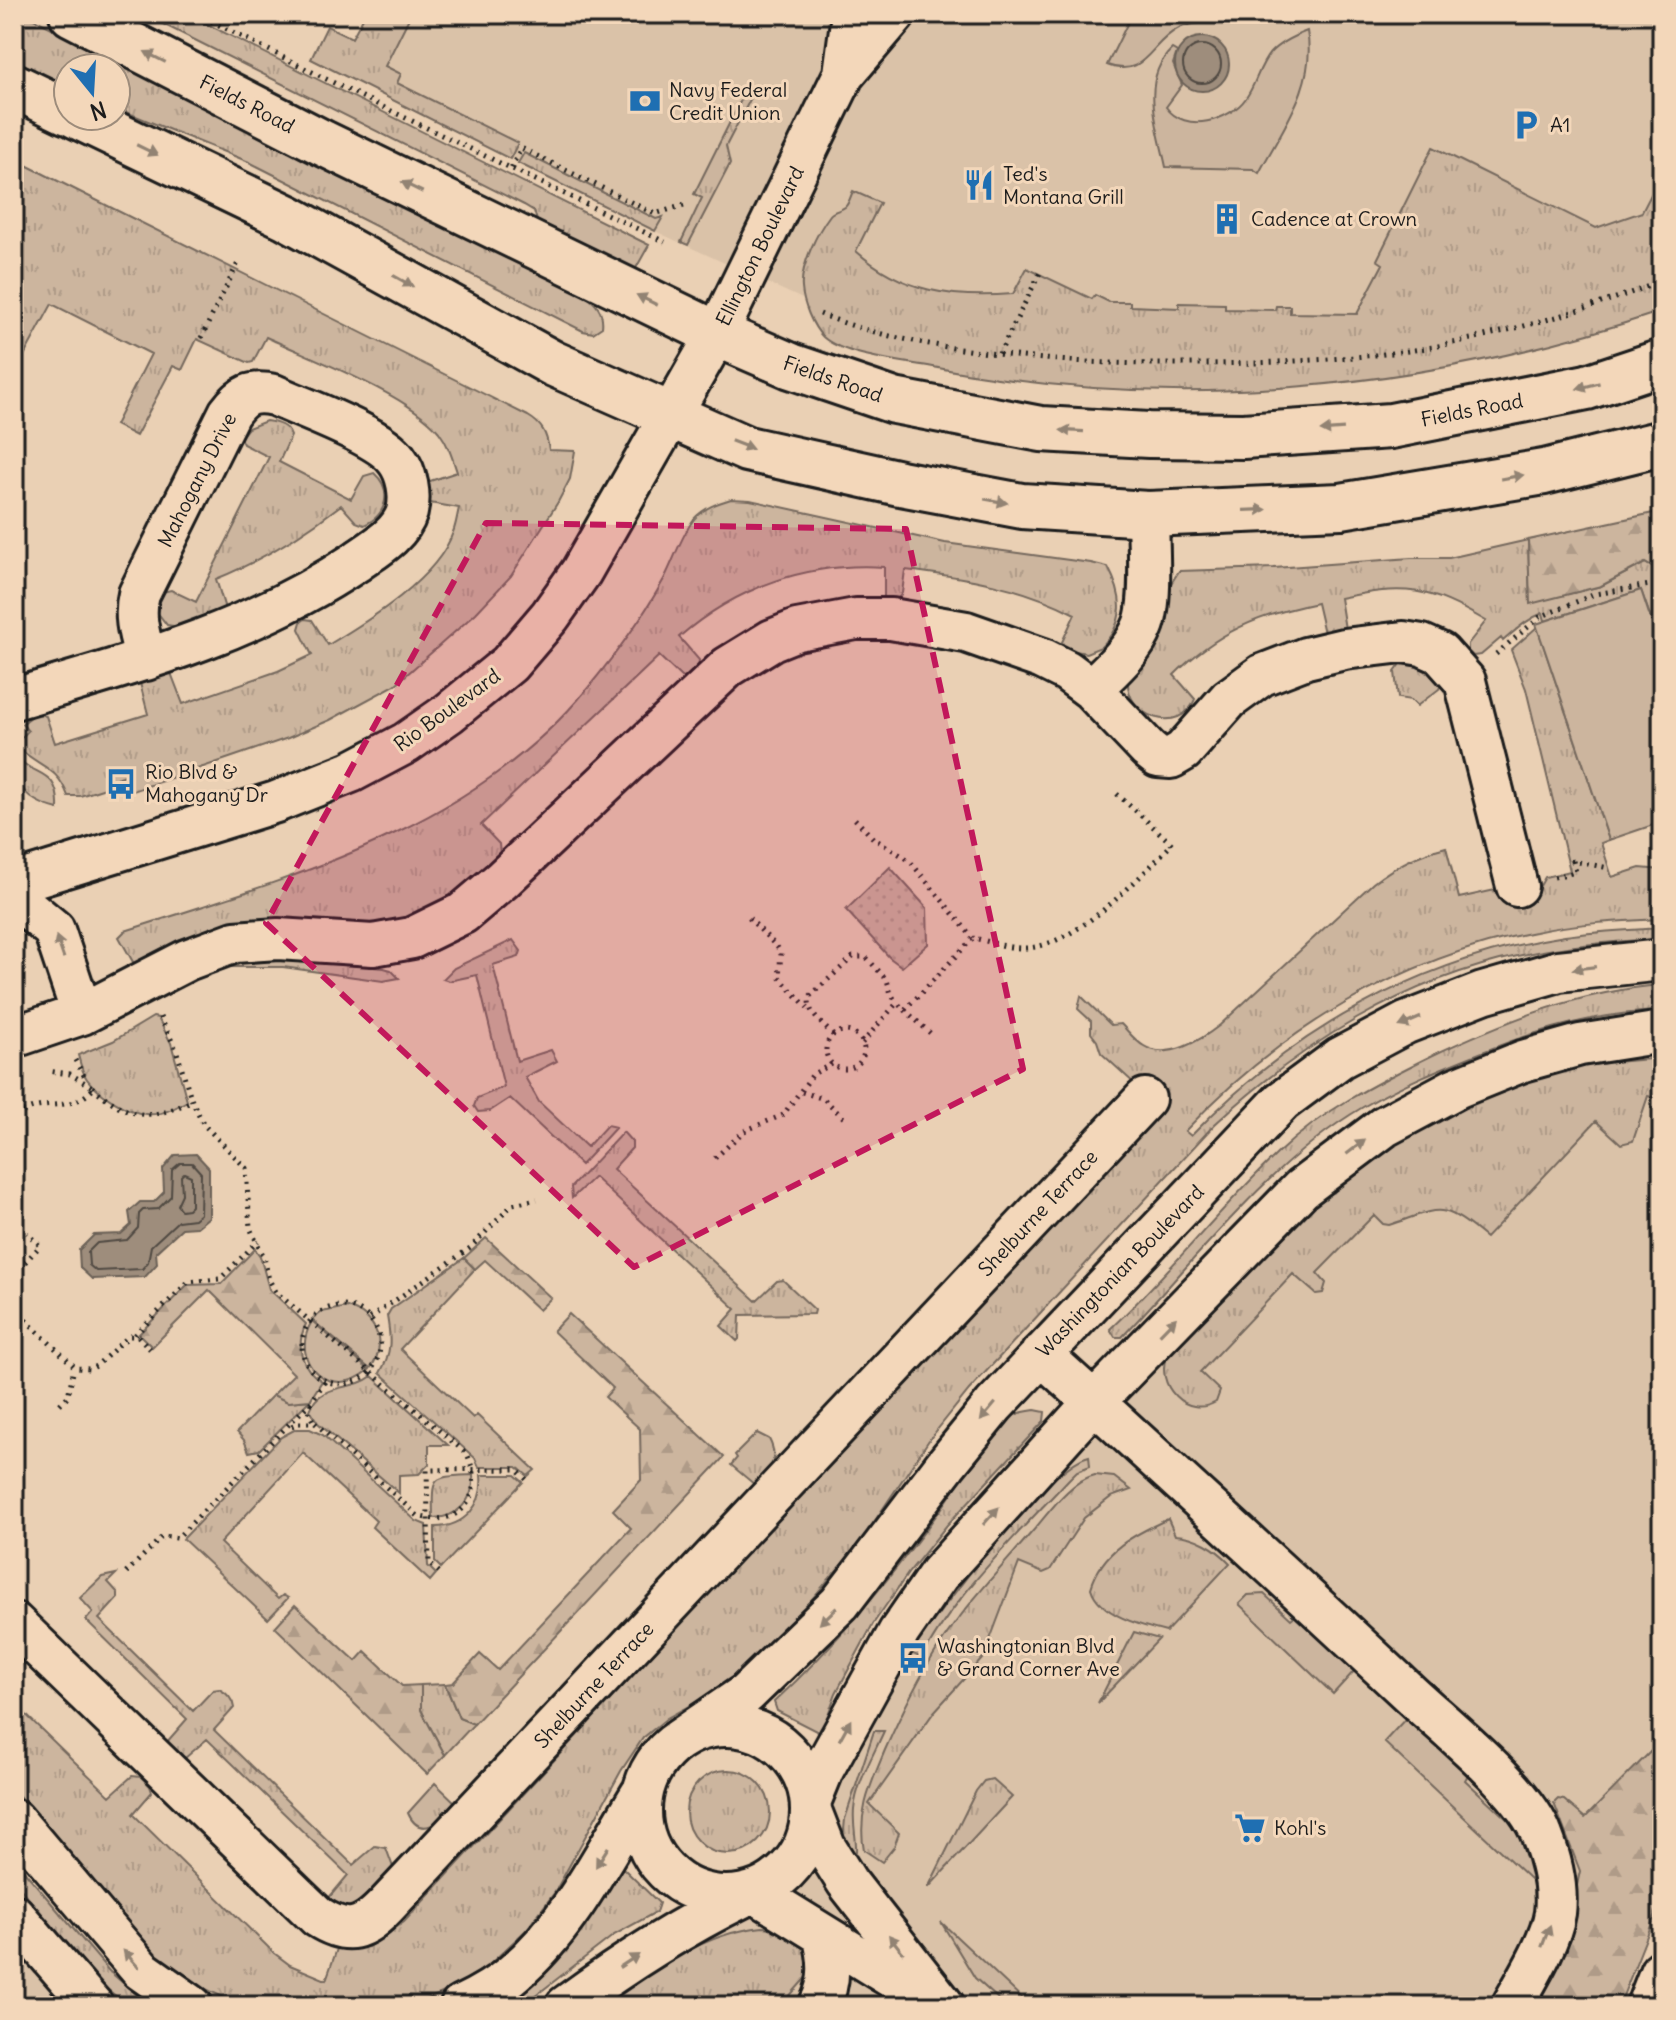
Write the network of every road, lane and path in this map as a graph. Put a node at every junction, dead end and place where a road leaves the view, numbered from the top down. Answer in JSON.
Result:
{"nodes":[{"id":1,"x":72,"y":14,"type":"edge"},
{"id":2,"x":197,"y":14,"type":"edge"},
{"id":3,"x":852,"y":14,"type":"edge"},
{"id":4,"x":895,"y":14,"type":"edge"},
{"id":5,"x":844,"y":74,"type":"junction"},
{"id":6,"x":14,"y":86,"type":"edge"},
{"id":7,"x":52,"y":104,"type":"edge"},
{"id":8,"x":110,"y":132,"type":"edge"},
{"id":9,"x":511,"y":168,"type":"junction"},
{"id":10,"x":684,"y":205,"type":"dead end"},
{"id":11,"x":665,"y":242,"type":"dead end"},
{"id":12,"x":238,"y":263,"type":"dead end"},
{"id":13,"x":1042,"y":269,"type":"dead end"},
{"id":14,"x":1662,"y":281,"type":"edge"},
{"id":15,"x":820,"y":314,"type":"dead end"},
{"id":16,"x":717,"y":334,"type":"junction"},
{"id":17,"x":201,"y":338,"type":"dead end"},
{"id":18,"x":999,"y":354,"type":"junction"},
{"id":19,"x":1662,"y":362,"type":"edge"},
{"id":20,"x":670,"y":415,"type":"junction"},
{"id":21,"x":1662,"y":443,"type":"edge"},
{"id":22,"x":1148,"y":514,"type":"junction"},
{"id":23,"x":1662,"y":583,"type":"edge"},
{"id":24,"x":146,"y":660,"type":"junction"},
{"id":25,"x":1465,"y":681,"type":"junction"},
{"id":26,"x":1091,"y":689,"type":"junction"},
{"id":27,"x":14,"y":699,"type":"edge"},
{"id":28,"x":1117,"y":794,"type":"dead end"},
{"id":29,"x":855,"y":819,"type":"dead end"},
{"id":30,"x":1573,"y":861,"type":"dead end"},
{"id":31,"x":1609,"y":868,"type":"dead end"},
{"id":32,"x":14,"y":883,"type":"edge"},
{"id":33,"x":1517,"y":886,"type":"dead end"},
{"id":34,"x":14,"y":897,"type":"edge"},
{"id":35,"x":749,"y":918,"type":"dead end"},
{"id":36,"x":973,"y":938,"type":"junction"},
{"id":37,"x":1662,"y":960,"type":"edge"},
{"id":38,"x":140,"y":986,"type":"junction"},
{"id":39,"x":897,"y":1003,"type":"junction"},
{"id":40,"x":809,"y":1009,"type":"junction"},
{"id":41,"x":905,"y":1010,"type":"junction"},
{"id":42,"x":82,"y":1014,"type":"junction"},
{"id":43,"x":1662,"y":1032,"type":"edge"},
{"id":44,"x":15,"y":1033,"type":"edge"},
{"id":45,"x":930,"y":1033,"type":"dead end"},
{"id":46,"x":833,"y":1035,"type":"junction"},
{"id":47,"x":862,"y":1043,"type":"junction"},
{"id":48,"x":74,"y":1056,"type":"dead end"},
{"id":49,"x":832,"y":1064,"type":"junction"},
{"id":50,"x":39,"y":1070,"type":"dead end"},
{"id":51,"x":94,"y":1088,"type":"junction"},
{"id":52,"x":802,"y":1092,"type":"junction"},
{"id":53,"x":1145,"y":1099,"type":"dead end"},
{"id":54,"x":192,"y":1101,"type":"junction"},
{"id":55,"x":23,"y":1112,"type":"dead end"},
{"id":56,"x":847,"y":1121,"type":"dead end"},
{"id":57,"x":715,"y":1158,"type":"dead end"},
{"id":58,"x":537,"y":1199,"type":"dead end"},
{"id":59,"x":27,"y":1233,"type":"dead end"},
{"id":60,"x":258,"y":1241,"type":"junction"},
{"id":61,"x":14,"y":1274,"type":"edge"},
{"id":62,"x":14,"y":1309,"type":"edge"},
{"id":63,"x":370,"y":1318,"type":"junction"},
{"id":64,"x":311,"y":1320,"type":"junction"},
{"id":65,"x":135,"y":1335,"type":"junction"},
{"id":66,"x":150,"y":1349,"type":"dead end"},
{"id":67,"x":1041,"y":1354,"type":"junction"},
{"id":68,"x":75,"y":1367,"type":"junction"},
{"id":69,"x":371,"y":1370,"type":"junction"},
{"id":70,"x":326,"y":1380,"type":"junction"},
{"id":71,"x":311,"y":1402,"type":"junction"},
{"id":72,"x":1094,"y":1402,"type":"junction"},
{"id":73,"x":60,"y":1404,"type":"dead end"},
{"id":74,"x":315,"y":1423,"type":"junction"},
{"id":75,"x":286,"y":1428,"type":"junction"},
{"id":76,"x":474,"y":1469,"type":"junction"},
{"id":77,"x":527,"y":1480,"type":"dead end"},
{"id":78,"x":428,"y":1519,"type":"junction"},
{"id":79,"x":439,"y":1572,"type":"dead end"},
{"id":80,"x":126,"y":1573,"type":"dead end"},
{"id":81,"x":14,"y":1623,"type":"edge"},
{"id":82,"x":679,"y":1740,"type":"junction"},
{"id":83,"x":643,"y":1791,"type":"junction"},
{"id":84,"x":811,"y":1806,"type":"junction"},
{"id":85,"x":14,"y":1820,"type":"edge"},
{"id":86,"x":752,"y":1892,"type":"junction"},
{"id":87,"x":14,"y":1915,"type":"edge"},
{"id":88,"x":823,"y":1936,"type":"junction"},
{"id":89,"x":1662,"y":1973,"type":"edge"},
{"id":90,"x":93,"y":2006,"type":"edge"},
{"id":91,"x":192,"y":2006,"type":"edge"},
{"id":92,"x":461,"y":2006,"type":"edge"},
{"id":93,"x":566,"y":2006,"type":"edge"},
{"id":94,"x":819,"y":2006,"type":"edge"},
{"id":95,"x":938,"y":2006,"type":"edge"},
{"id":96,"x":944,"y":2006,"type":"edge"},
{"id":97,"x":1512,"y":2006,"type":"edge"},
{"id":98,"x":1649,"y":2006,"type":"edge"}],
"edges":[{"from":16,"to":1,"type":"main road","name":"Fields Road","one_way":true},
{"from":2,"to":9,"type":"path"},
{"from":3,"to":5,"type":"street","name":"Ellington Boulevard"},
{"from":4,"to":5,"type":"street","name":"Ellington Boulevard"},
{"from":5,"to":16,"type":"street","name":"Ellington Boulevard"},
{"from":6,"to":7,"type":"main road"},
{"from":8,"to":20,"type":"main road","one_way":true},
{"from":9,"to":10,"type":"path"},
{"from":9,"to":11,"type":"path"},
{"from":12,"to":17,"type":"path"},
{"from":13,"to":18,"type":"path"},
{"from":14,"to":18,"type":"path"},
{"from":15,"to":18,"type":"path"},
{"from":19,"to":16,"type":"main road","name":"Fields Road","one_way":true},
{"from":16,"to":20,"type":"street","name":"Ellington Boulevard"},
{"from":20,"to":22,"type":"main road","one_way":true},
{"from":20,"to":32,"type":"street","name":"Rio Boulevard"},
{"from":22,"to":21,"type":"main road","one_way":true},
{"from":22,"to":26,"type":"street"},
{"from":23,"to":25,"type":"path"},
{"from":24,"to":24,"type":"street","name":"Mahogany Drive"},
{"from":24,"to":27,"type":"street","name":"Mahogany Drive"},
{"from":25,"to":26,"type":"street"},
{"from":25,"to":33,"type":"street"},
{"from":26,"to":38,"type":"street"},
{"from":28,"to":36,"type":"path"},
{"from":29,"to":36,"type":"path"},
{"from":30,"to":31,"type":"path"},
{"from":42,"to":34,"type":"street","one_way":true},
{"from":35,"to":40,"type":"path"},
{"from":36,"to":41,"type":"path"},
{"from":37,"to":67,"type":"street","name":"Washingtonian Boulevard","one_way":true},
{"from":38,"to":42,"type":"street"},
{"from":38,"to":54,"type":"path"},
{"from":39,"to":40,"type":"path"},
{"from":39,"to":41,"type":"path"},
{"from":39,"to":47,"type":"path"},
{"from":40,"to":46,"type":"path"},
{"from":41,"to":45,"type":"path"},
{"from":42,"to":44,"type":"street"},
{"from":72,"to":43,"type":"street","one_way":true},
{"from":46,"to":47,"type":"path"},
{"from":46,"to":49,"type":"path"},
{"from":47,"to":49,"type":"path"},
{"from":48,"to":51,"type":"path"},
{"from":49,"to":52,"type":"path"},
{"from":50,"to":51,"type":"path"},
{"from":51,"to":54,"type":"path"},
{"from":51,"to":55,"type":"path"},
{"from":52,"to":56,"type":"path"},
{"from":52,"to":57,"type":"path"},
{"from":53,"to":81,"type":"street","name":"Shelburne Terrace"},
{"from":54,"to":60,"type":"path"},
{"from":58,"to":63,"type":"path"},
{"from":59,"to":61,"type":"path"},
{"from":60,"to":64,"type":"path"},
{"from":60,"to":65,"type":"path"},
{"from":62,"to":68,"type":"path"},
{"from":63,"to":64,"type":"path"},
{"from":63,"to":69,"type":"path"},
{"from":64,"to":69,"type":"path"},
{"from":64,"to":70,"type":"path"},
{"from":65,"to":66,"type":"path"},
{"from":65,"to":68,"type":"path"},
{"from":67,"to":72,"type":"street"},
{"from":67,"to":82,"type":"street","name":"Washingtonian Boulevard","one_way":true},
{"from":68,"to":73,"type":"path"},
{"from":69,"to":70,"type":"path"},
{"from":69,"to":76,"type":"path"},
{"from":70,"to":71,"type":"path"},
{"from":71,"to":74,"type":"path"},
{"from":71,"to":75,"type":"path"},
{"from":84,"to":72,"type":"street","one_way":true},
{"from":97,"to":72,"type":"street","one_way":true},
{"from":74,"to":75,"type":"path"},
{"from":74,"to":78,"type":"path"},
{"from":75,"to":80,"type":"path"},
{"from":76,"to":77,"type":"path"},
{"from":76,"to":78,"type":"path"},
{"from":76,"to":78,"type":"path"},
{"from":78,"to":79,"type":"path"},
{"from":82,"to":83,"type":"street"},
{"from":82,"to":84,"type":"street"},
{"from":83,"to":86,"type":"street"},
{"from":83,"to":92,"type":"street","one_way":true},
{"from":84,"to":86,"type":"street"},
{"from":96,"to":84,"type":"street","one_way":true},
{"from":91,"to":85,"type":"street","one_way":true},
{"from":86,"to":88,"type":"street"},
{"from":93,"to":86,"type":"street","one_way":true},
{"from":87,"to":90,"type":"street"},
{"from":88,"to":94,"type":"street"},
{"from":88,"to":95,"type":"street"},
{"from":89,"to":98,"type":"main road"}]}
